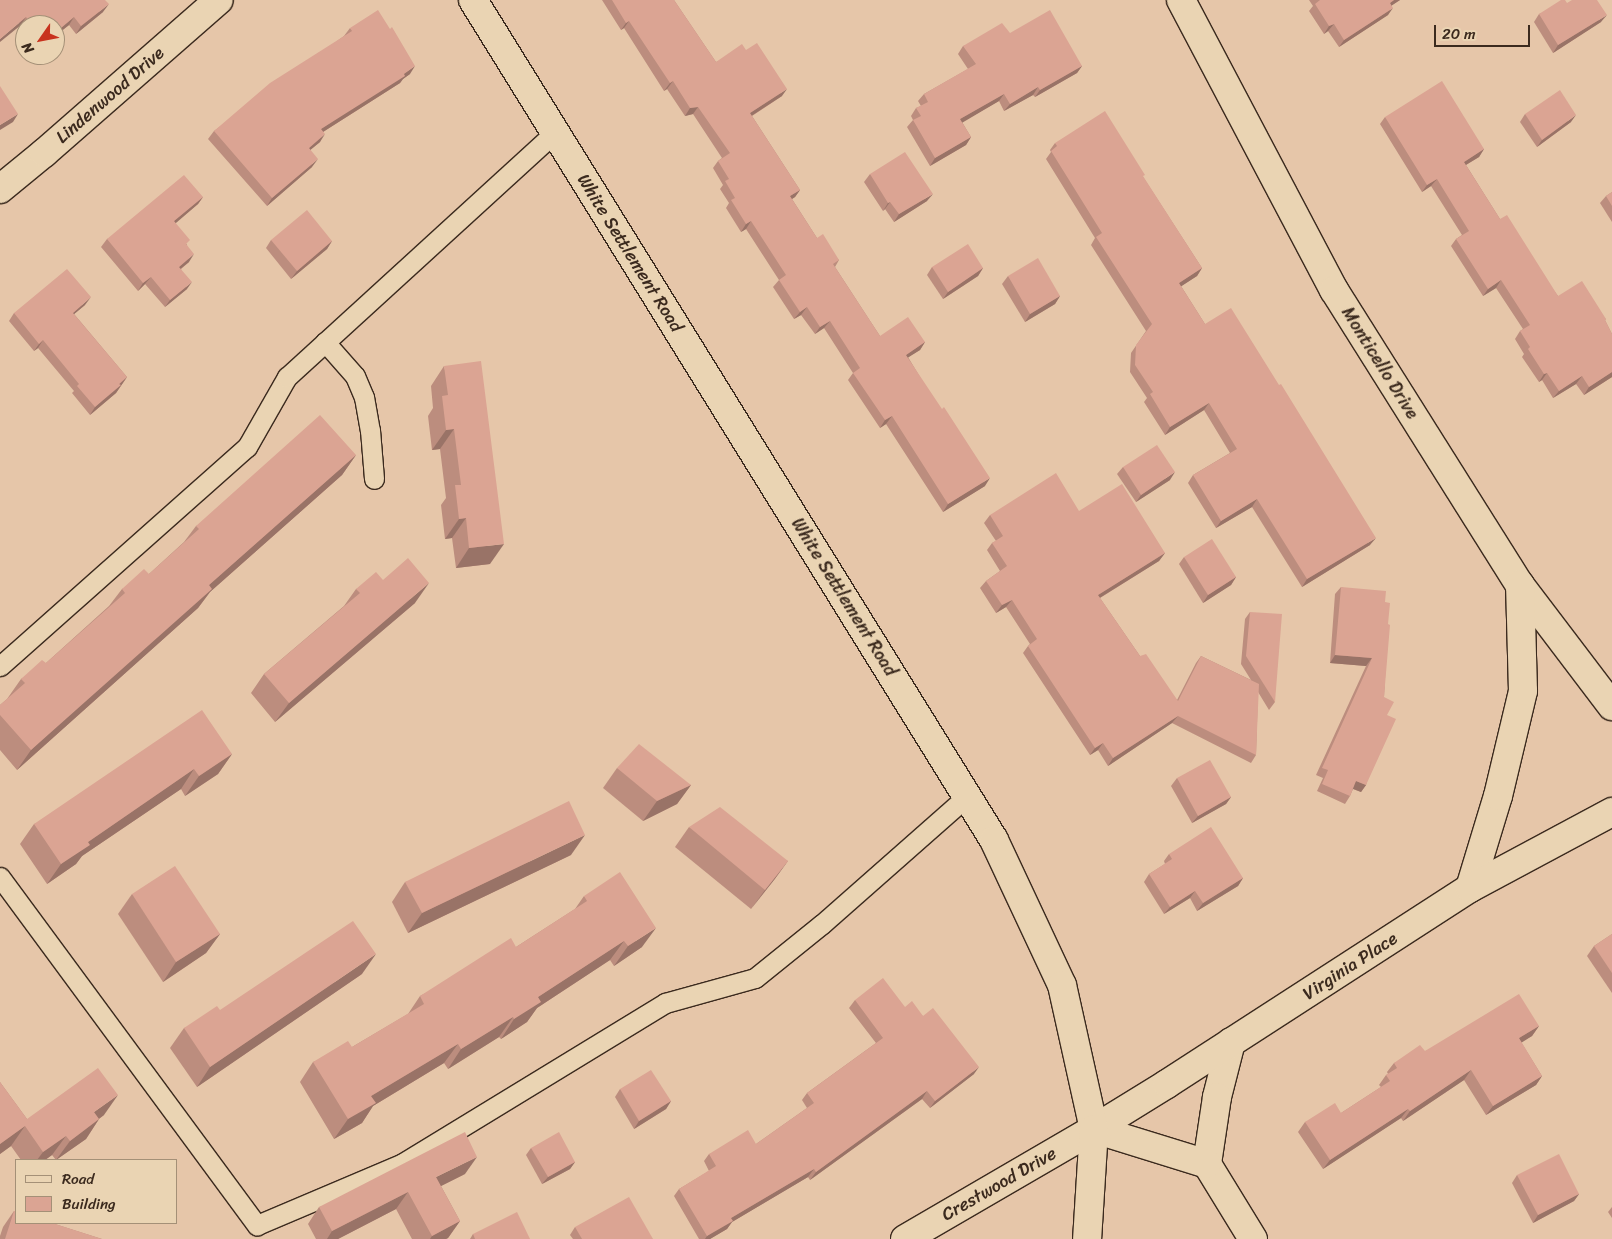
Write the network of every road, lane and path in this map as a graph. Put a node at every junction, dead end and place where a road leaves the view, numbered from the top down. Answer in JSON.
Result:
{"nodes":[{"id":1,"x":219,"y":0,"type":"edge"},
{"id":2,"x":473,"y":0,"type":"edge"},
{"id":3,"x":1181,"y":0,"type":"edge"},
{"id":4,"x":555,"y":132,"type":"junction"},
{"id":5,"x":0,"y":189,"type":"edge"},
{"id":6,"x":325,"y":342,"type":"junction"},
{"id":7,"x":374,"y":479,"type":"dead end"},
{"id":8,"x":1520,"y":585,"type":"junction"},
{"id":9,"x":0,"y":666,"type":"edge"},
{"id":10,"x":1612,"y":706,"type":"edge"},
{"id":11,"x":967,"y":796,"type":"junction"},
{"id":12,"x":1612,"y":812,"type":"edge"},
{"id":13,"x":0,"y":877,"type":"edge"},
{"id":14,"x":1470,"y":888,"type":"junction"},
{"id":15,"x":1231,"y":1042,"type":"junction"},
{"id":16,"x":1094,"y":1129,"type":"junction"},
{"id":17,"x":1207,"y":1164,"type":"junction"},
{"id":18,"x":905,"y":1239,"type":"edge"},
{"id":19,"x":1087,"y":1239,"type":"edge"},
{"id":20,"x":1253,"y":1239,"type":"edge"}],
"edges":[{"from":1,"to":5,"type":"street","name":"Lindenwood Drive"},
{"from":2,"to":4,"type":"street","name":"White Settlement Road"},
{"from":3,"to":8,"type":"street","name":"Monticello Drive"},
{"from":4,"to":6,"type":"lane"},
{"from":4,"to":11,"type":"street","name":"White Settlement Road"},
{"from":6,"to":7,"type":"lane"},
{"from":6,"to":9,"type":"lane"},
{"from":8,"to":10,"type":"street","name":"Monticello Drive"},
{"from":8,"to":14,"type":"street"},
{"from":11,"to":13,"type":"lane"},
{"from":11,"to":16,"type":"street","name":"White Settlement Road"},
{"from":12,"to":14,"type":"street","name":"Virginia Place"},
{"from":14,"to":15,"type":"street","name":"Virginia Place"},
{"from":15,"to":16,"type":"street","name":"Virginia Place"},
{"from":15,"to":17,"type":"street"},
{"from":16,"to":17,"type":"street"},
{"from":16,"to":18,"type":"street","name":"Crestwood Drive"},
{"from":16,"to":19,"type":"street","name":"White Settlement Road"},
{"from":17,"to":20,"type":"street"}]}
